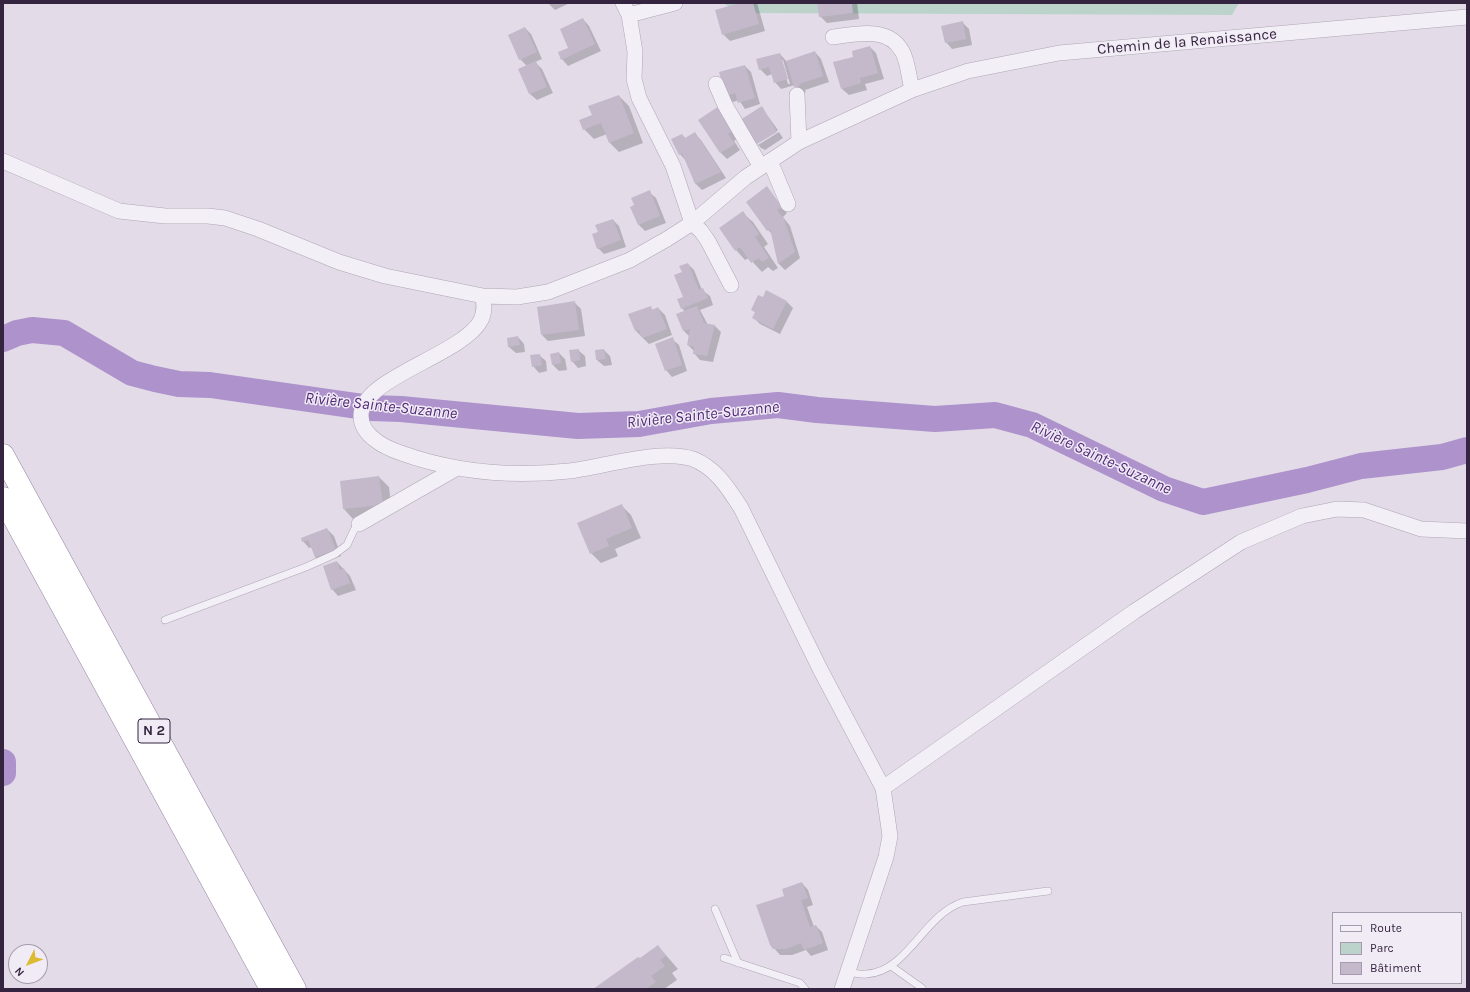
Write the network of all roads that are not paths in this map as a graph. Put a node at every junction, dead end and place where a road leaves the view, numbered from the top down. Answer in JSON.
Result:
{"nodes":[{"id":1,"x":675,"y":3,"type":"edge"},
{"id":2,"x":626,"y":9,"type":"edge"},
{"id":3,"x":1467,"y":17,"type":"edge"},
{"id":4,"x":834,"y":37,"type":"dead end"},
{"id":5,"x":716,"y":84,"type":"dead end"},
{"id":6,"x":912,"y":90,"type":"junction"},
{"id":7,"x":797,"y":95,"type":"dead end"},
{"id":8,"x":799,"y":142,"type":"junction"},
{"id":9,"x":3,"y":161,"type":"edge"},
{"id":10,"x":765,"y":164,"type":"junction"},
{"id":11,"x":788,"y":204,"type":"dead end"},
{"id":12,"x":692,"y":223,"type":"junction"},
{"id":13,"x":731,"y":285,"type":"dead end"},
{"id":14,"x":484,"y":296,"type":"junction"},
{"id":15,"x":8,"y":464,"type":"edge"},
{"id":16,"x":457,"y":468,"type":"junction"},
{"id":17,"x":3,"y":498,"type":"edge"},
{"id":18,"x":359,"y":524,"type":"joint"},
{"id":19,"x":1467,"y":531,"type":"edge"},
{"id":20,"x":165,"y":620,"type":"dead end"},
{"id":21,"x":883,"y":788,"type":"junction"},
{"id":22,"x":1048,"y":891,"type":"dead end"},
{"id":23,"x":715,"y":909,"type":"dead end"},
{"id":24,"x":724,"y":958,"type":"dead end"},
{"id":25,"x":738,"y":963,"type":"junction"},
{"id":26,"x":891,"y":966,"type":"junction"},
{"id":27,"x":848,"y":972,"type":"junction"},
{"id":28,"x":922,"y":988,"type":"dead end"},
{"id":29,"x":270,"y":989,"type":"edge"},
{"id":30,"x":295,"y":989,"type":"edge"},
{"id":31,"x":805,"y":989,"type":"edge"},
{"id":32,"x":842,"y":989,"type":"edge"}],
"edges":[{"from":1,"to":2,"type":"street"},
{"from":2,"to":12,"type":"street"},
{"from":3,"to":6,"type":"street","name":"Chemin de la Renaissance"},
{"from":4,"to":6,"type":"street"},
{"from":5,"to":10,"type":"street"},
{"from":6,"to":8,"type":"street","name":"Chemin de la Renaissance"},
{"from":7,"to":8,"type":"street"},
{"from":8,"to":10,"type":"street","name":"Chemin de la Renaissance"},
{"from":9,"to":14,"type":"street","name":"Chemin de la Renaissance"},
{"from":10,"to":11,"type":"street"},
{"from":10,"to":12,"type":"street","name":"Chemin de la Renaissance"},
{"from":12,"to":13,"type":"street"},
{"from":12,"to":14,"type":"street","name":"Chemin de la Renaissance"},
{"from":14,"to":16,"type":"street"},
{"from":15,"to":30,"type":"highway","number":"N 2"},
{"from":16,"to":18,"type":"street"},
{"from":16,"to":21,"type":"street"},
{"from":17,"to":29,"type":"highway","number":"N 2"},
{"from":18,"to":20,"type":"lane"},
{"from":19,"to":21,"type":"street"},
{"from":21,"to":27,"type":"street"},
{"from":22,"to":26,"type":"lane"},
{"from":23,"to":25,"type":"lane"},
{"from":24,"to":25,"type":"lane"},
{"from":25,"to":31,"type":"lane"},
{"from":26,"to":27,"type":"lane"},
{"from":26,"to":28,"type":"lane"},
{"from":27,"to":32,"type":"street"}]}
